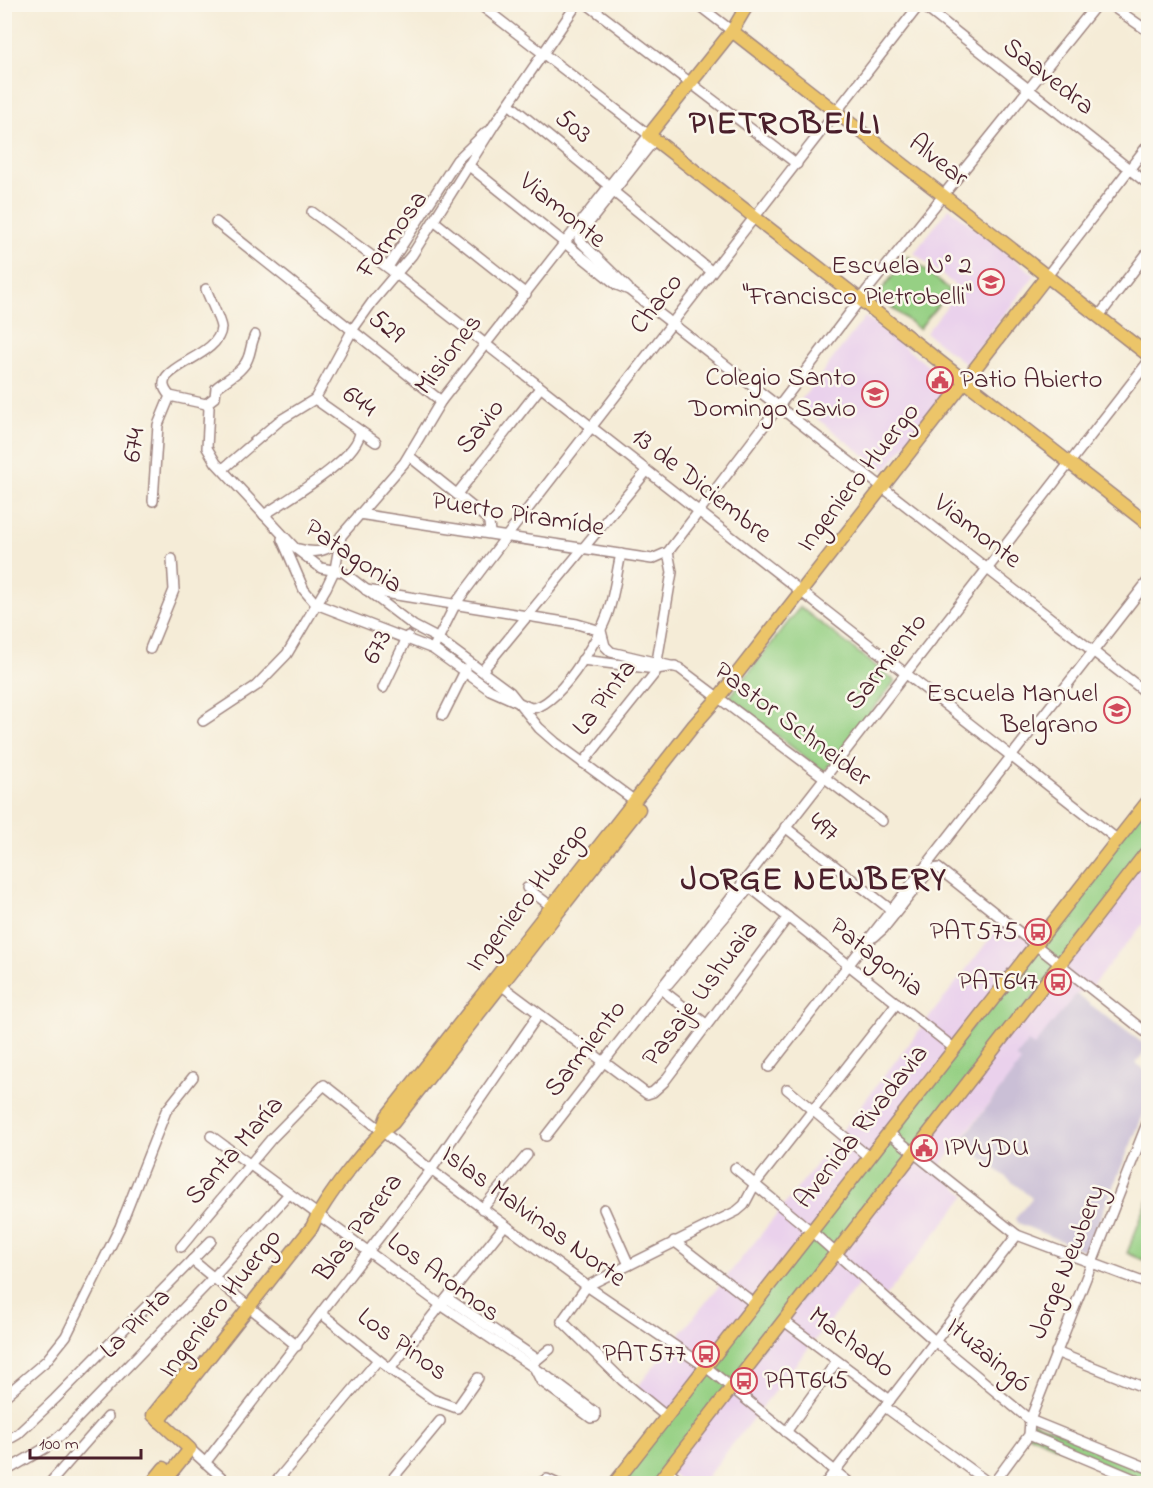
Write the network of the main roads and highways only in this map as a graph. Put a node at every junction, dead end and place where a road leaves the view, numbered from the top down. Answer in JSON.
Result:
{"nodes":[{"id":1,"x":748,"y":7,"type":"edge"},
{"id":2,"x":732,"y":31,"type":"junction"},
{"id":3,"x":1047,"y":276,"type":"junction"},
{"id":4,"x":1149,"y":355,"type":"edge"},
{"id":5,"x":965,"y":381,"type":"junction"},
{"id":6,"x":1149,"y":524,"type":"edge"},
{"id":7,"x":718,"y":698,"type":"junction"},
{"id":8,"x":1149,"y":801,"type":"edge"},
{"id":9,"x":1147,"y":857,"type":"edge"},
{"id":10,"x":381,"y":1132,"type":"junction"},
{"id":11,"x":187,"y":1447,"type":"junction"},
{"id":12,"x":151,"y":1484,"type":"edge"},
{"id":13,"x":162,"y":1484,"type":"edge"},
{"id":14,"x":614,"y":1484,"type":"edge"},
{"id":15,"x":657,"y":1484,"type":"edge"}],
"edges":[{"from":1,"to":2,"type":"main road","name":"Misiones"},
{"from":2,"to":3,"type":"main road","name":"Alvear"},
{"from":2,"to":5,"type":"main road","name":"Misiones"},
{"from":3,"to":4,"type":"main road","name":"Alvear"},
{"from":3,"to":5,"type":"main road","name":"Ingeniero Huergo"},
{"from":5,"to":6,"type":"main road"},
{"from":5,"to":7,"type":"main road","name":"Ingeniero Huergo"},
{"from":7,"to":10,"type":"main road","name":"Ingeniero Huergo"},
{"from":7,"to":10,"type":"main road","name":"Ingeniero Huergo"},
{"from":8,"to":14,"type":"main road","name":"Avenida Rivadavia"},
{"from":9,"to":15,"type":"main road"},
{"from":10,"to":11,"type":"main road","name":"Ingeniero Huergo"},
{"from":11,"to":12,"type":"main road"},
{"from":11,"to":13,"type":"main road"}]}
